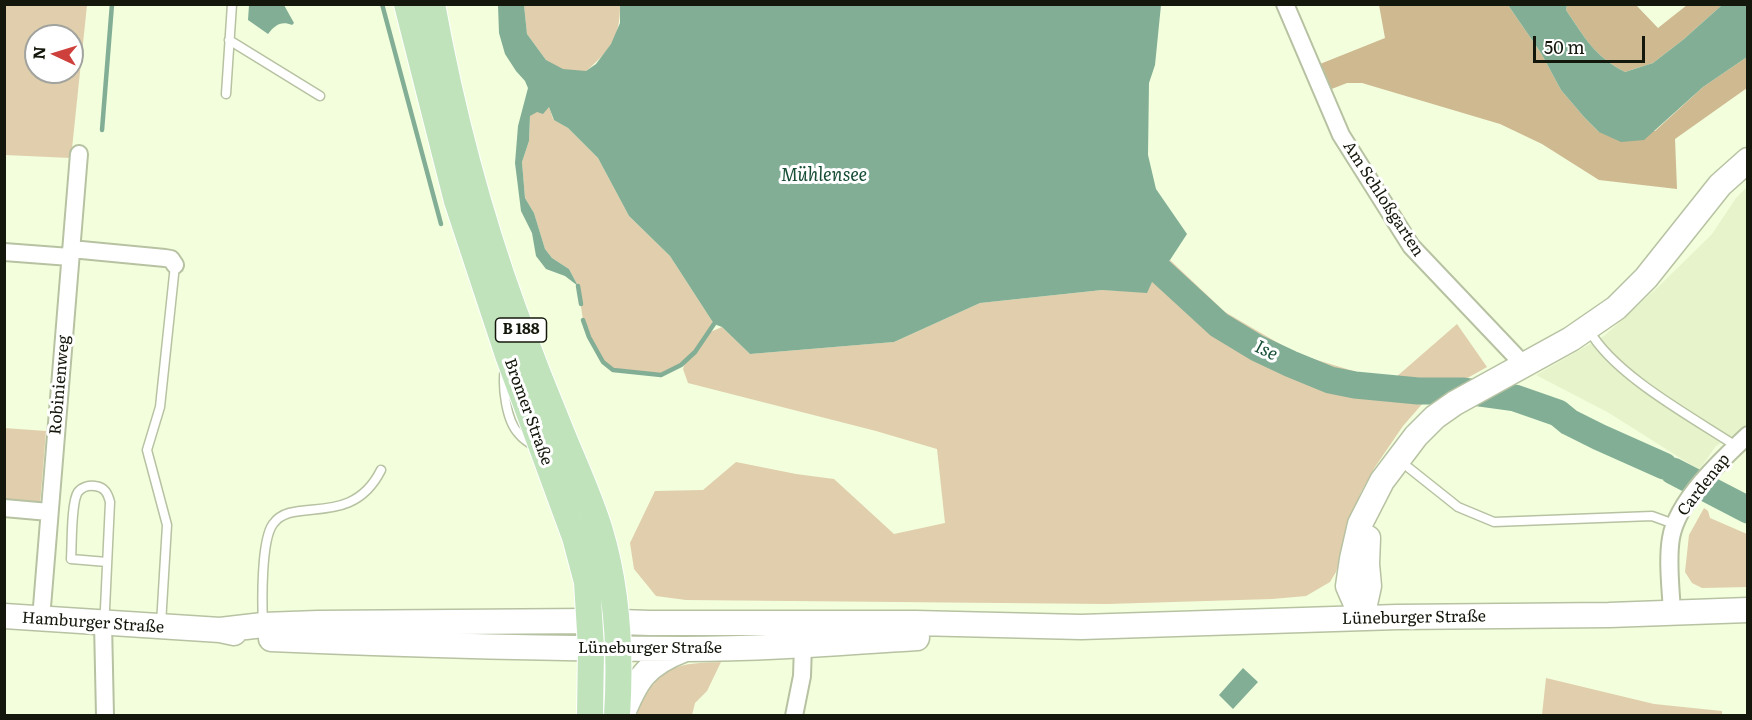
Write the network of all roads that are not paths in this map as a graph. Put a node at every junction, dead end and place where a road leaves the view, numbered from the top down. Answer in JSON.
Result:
{"nodes":[{"id":1,"x":232,"y":4,"type":"edge"},
{"id":2,"x":407,"y":4,"type":"edge"},
{"id":3,"x":432,"y":4,"type":"edge"},
{"id":4,"x":1285,"y":4,"type":"edge"},
{"id":5,"x":229,"y":40,"type":"junction"},
{"id":6,"x":226,"y":94,"type":"dead end"},
{"id":7,"x":320,"y":96,"type":"dead end"},
{"id":8,"x":79,"y":154,"type":"dead end"},
{"id":9,"x":1748,"y":160,"type":"edge"},
{"id":10,"x":4,"y":252,"type":"edge"},
{"id":11,"x":71,"y":253,"type":"junction"},
{"id":12,"x":175,"y":265,"type":"joint"},
{"id":13,"x":1588,"y":328,"type":"junction"},
{"id":14,"x":1524,"y":365,"type":"junction"},
{"id":15,"x":1743,"y":439,"type":"edge"},
{"id":16,"x":574,"y":461,"type":"junction"},
{"id":17,"x":1409,"y":468,"type":"dead end"},
{"id":18,"x":381,"y":470,"type":"dead end"},
{"id":19,"x":595,"y":488,"type":"dead end"},
{"id":20,"x":4,"y":508,"type":"edge"},
{"id":21,"x":49,"y":512,"type":"junction"},
{"id":22,"x":1674,"y":524,"type":"junction"},
{"id":23,"x":618,"y":560,"type":"dead end"},
{"id":24,"x":107,"y":562,"type":"junction"},
{"id":25,"x":614,"y":589,"type":"junction"},
{"id":26,"x":1748,"y":610,"type":"edge"},
{"id":27,"x":1672,"y":613,"type":"junction"},
{"id":28,"x":4,"y":616,"type":"edge"},
{"id":29,"x":1362,"y":618,"type":"junction"},
{"id":30,"x":41,"y":619,"type":"junction"},
{"id":31,"x":590,"y":621,"type":"junction"},
{"id":32,"x":617,"y":622,"type":"junction"},
{"id":33,"x":103,"y":623,"type":"junction"},
{"id":34,"x":1081,"y":627,"type":"junction"},
{"id":35,"x":171,"y":628,"type":"junction"},
{"id":36,"x":264,"y":632,"type":"junction"},
{"id":37,"x":803,"y":645,"type":"junction"},
{"id":38,"x":591,"y":648,"type":"junction"},
{"id":39,"x":619,"y":648,"type":"junction"},
{"id":40,"x":686,"y":649,"type":"junction"},
{"id":41,"x":798,"y":714,"type":"edge"},
{"id":42,"x":105,"y":716,"type":"edge"},
{"id":43,"x":590,"y":716,"type":"edge"},
{"id":44,"x":617,"y":716,"type":"edge"},
{"id":45,"x":622,"y":716,"type":"edge"}],
"edges":[{"from":1,"to":5,"type":"lane"},
{"from":2,"to":31,"type":"main road","name":"Bromer Straße","number":"B 188"},
{"from":3,"to":16,"type":"main road","name":"Bromer Straße","number":"B 188"},
{"from":4,"to":14,"type":"street","name":"Am Schloßgarten"},
{"from":5,"to":6,"type":"lane"},
{"from":5,"to":7,"type":"lane"},
{"from":8,"to":11,"type":"street","name":"Robinienweg"},
{"from":9,"to":13,"type":"street"},
{"from":10,"to":11,"type":"street"},
{"from":11,"to":12,"type":"street"},
{"from":11,"to":21,"type":"street","name":"Robinienweg"},
{"from":12,"to":35,"type":"lane"},
{"from":13,"to":14,"type":"street"},
{"from":13,"to":15,"type":"lane"},
{"from":14,"to":29,"type":"street"},
{"from":15,"to":22,"type":"street","name":"Cardenap"},
{"from":16,"to":19,"type":"lane"},
{"from":16,"to":25,"type":"main road","name":"Bromer Straße","number":"B 188"},
{"from":17,"to":22,"type":"lane"},
{"from":18,"to":36,"type":"lane"},
{"from":20,"to":21,"type":"street"},
{"from":21,"to":30,"type":"street","name":"Robinienweg"},
{"from":22,"to":27,"type":"street","name":"Cardenap"},
{"from":23,"to":25,"type":"lane"},
{"from":24,"to":24,"type":"lane"},
{"from":24,"to":33,"type":"lane"},
{"from":25,"to":32,"type":"main road","name":"Bromer Straße","number":"B 188"},
{"from":26,"to":27,"type":"street","name":"Lüneburger Straße"},
{"from":27,"to":29,"type":"street","name":"Lüneburger Straße"},
{"from":28,"to":30,"type":"street","name":"Hamburger Straße"},
{"from":29,"to":34,"type":"street","name":"Lüneburger Straße"},
{"from":30,"to":33,"type":"street","name":"Hamburger Straße"},
{"from":31,"to":32,"type":"street","name":"Lüneburger Straße"},
{"from":31,"to":36,"type":"street","name":"Lüneburger Straße"},
{"from":31,"to":38,"type":"main road","name":"Bromer Straße","number":"B 188"},
{"from":32,"to":34,"type":"street","name":"Lüneburger Straße"},
{"from":32,"to":39,"type":"main road","number":"B 188"},
{"from":33,"to":35,"type":"street","name":"Hamburger Straße"},
{"from":33,"to":42,"type":"street"},
{"from":34,"to":37,"type":"street","name":"Lüneburger Straße"},
{"from":35,"to":36,"type":"street","name":"Lüneburger Straße"},
{"from":36,"to":38,"type":"street","name":"Lüneburger Straße"},
{"from":37,"to":40,"type":"street","name":"Lüneburger Straße"},
{"from":37,"to":41,"type":"street"},
{"from":38,"to":39,"type":"street","name":"Lüneburger Straße"},
{"from":38,"to":43,"type":"main road","number":"B 188"},
{"from":39,"to":40,"type":"street","name":"Lüneburger Straße"},
{"from":39,"to":44,"type":"main road","number":"B 188"},
{"from":40,"to":45,"type":"street"}]}
